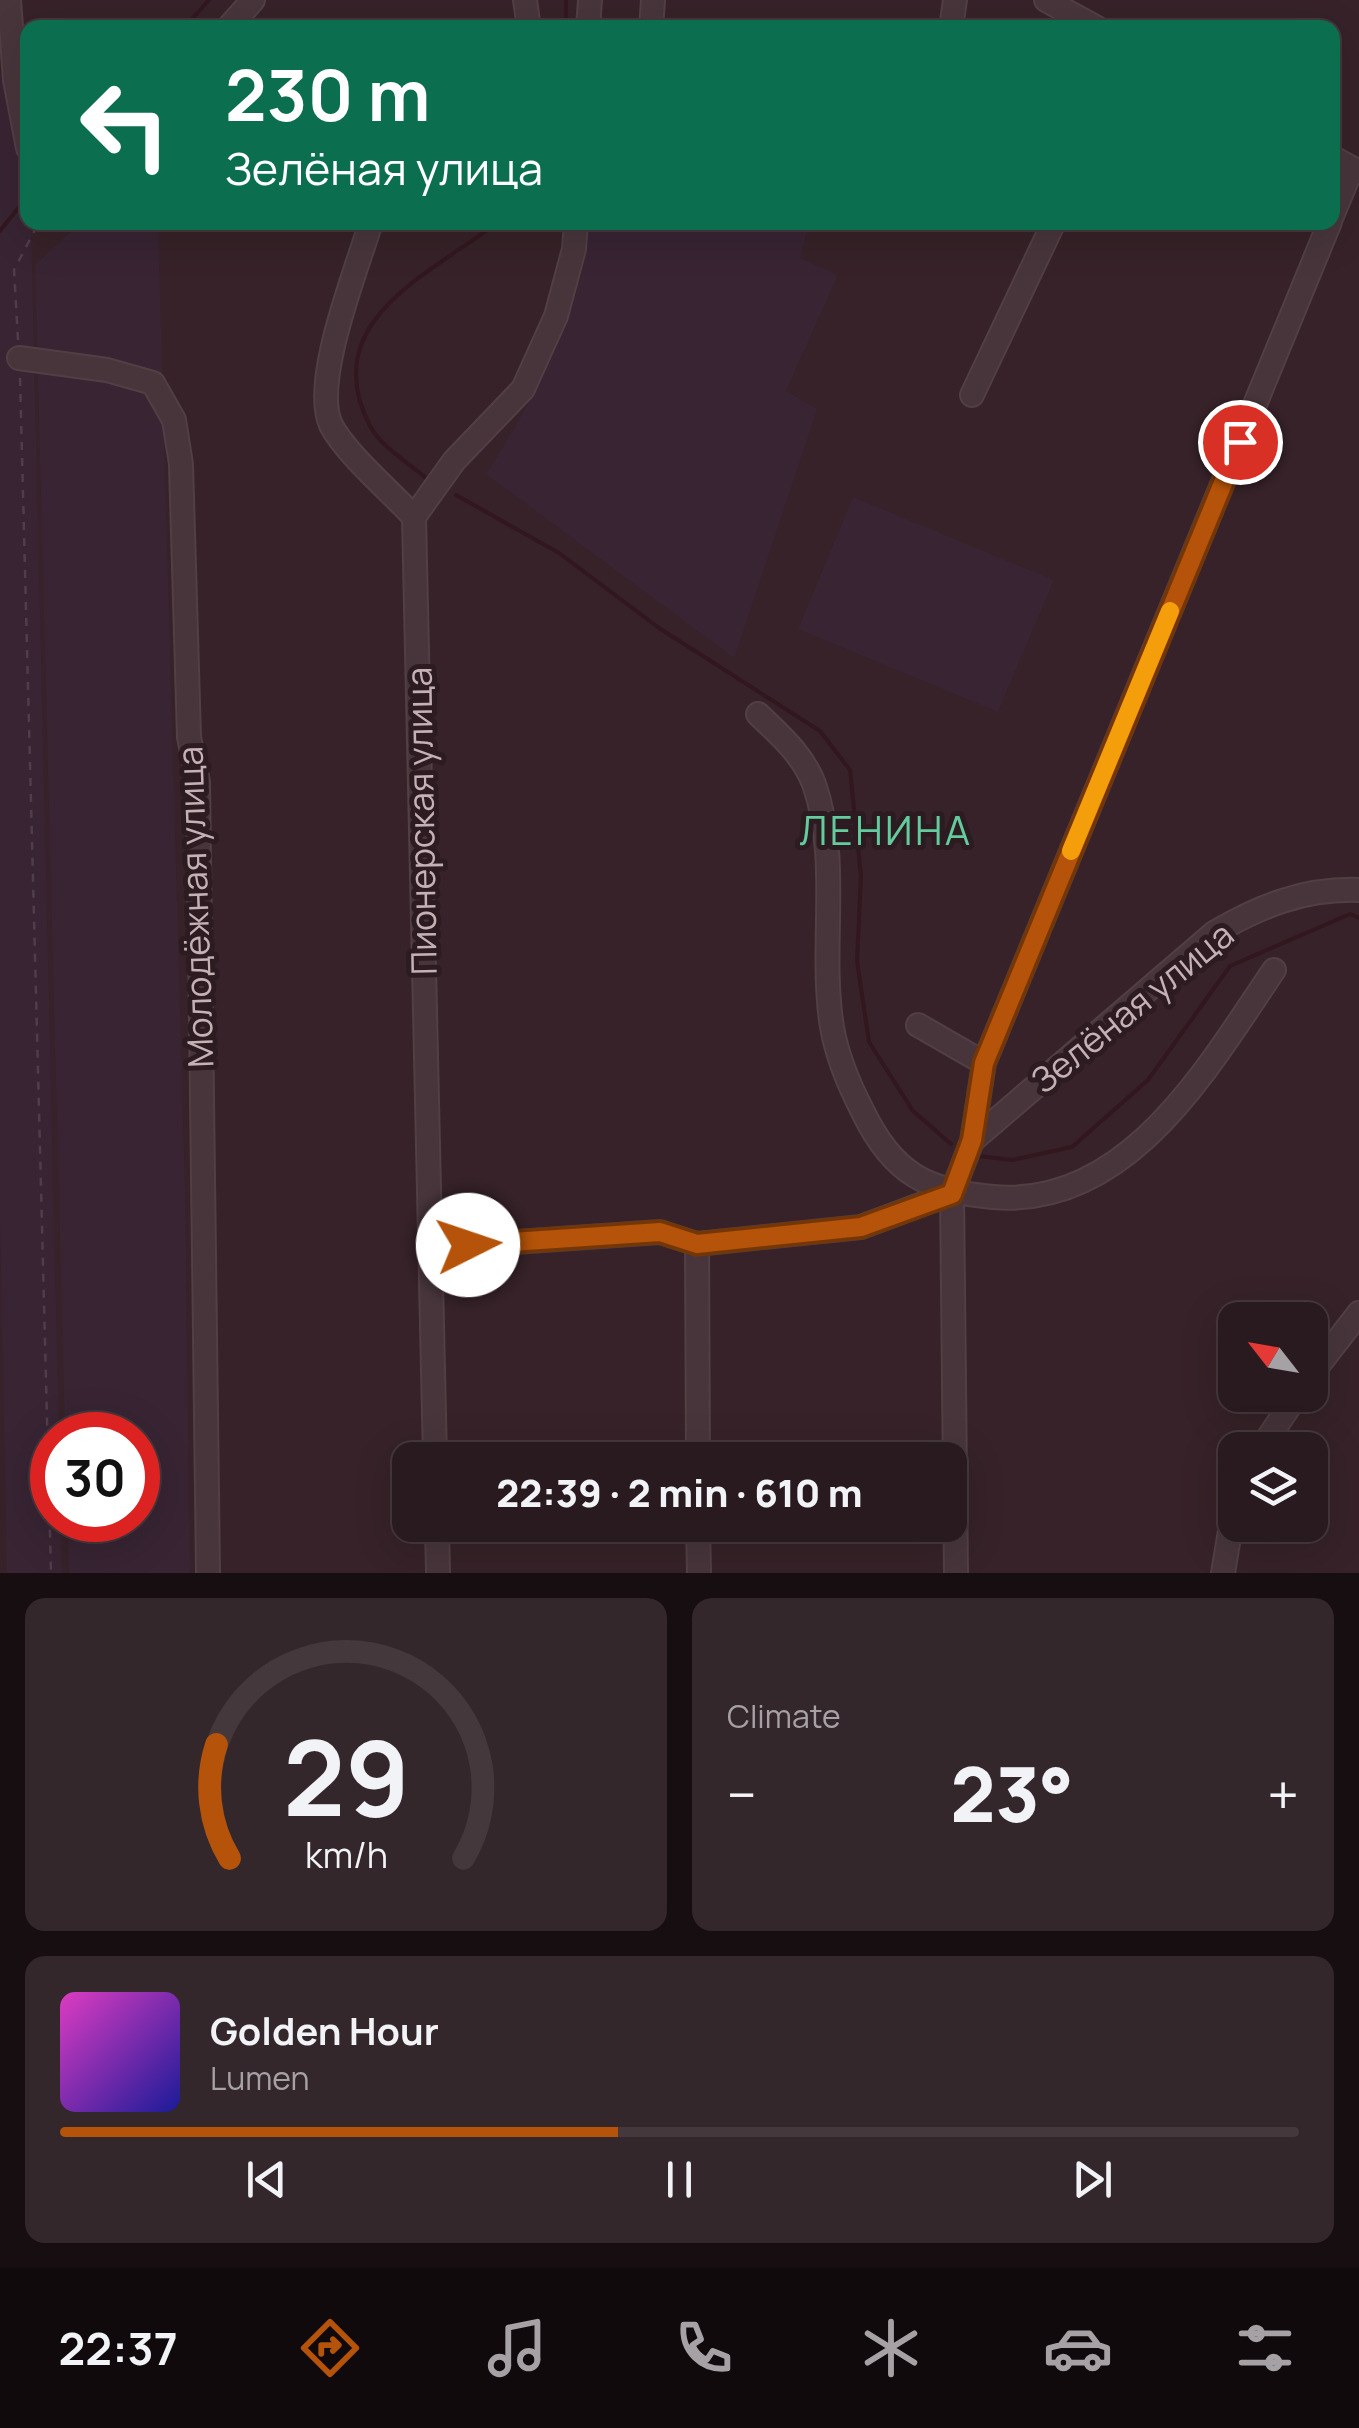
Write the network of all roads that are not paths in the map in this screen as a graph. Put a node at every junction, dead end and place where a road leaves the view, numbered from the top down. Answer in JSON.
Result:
{"nodes":[{"id":1,"x":9,"y":0,"type":"edge"},
{"id":2,"x":253,"y":0,"type":"edge"},
{"id":3,"x":1046,"y":0,"type":"edge"},
{"id":4,"x":235,"y":20,"type":"edge"},
{"id":5,"x":1082,"y":20,"type":"edge"},
{"id":6,"x":20,"y":106,"type":"edge"},
{"id":7,"x":1348,"y":165,"type":"edge"},
{"id":8,"x":1340,"y":190,"type":"edge"},
{"id":9,"x":369,"y":230,"type":"edge"},
{"id":10,"x":575,"y":230,"type":"edge"},
{"id":11,"x":1050,"y":230,"type":"edge"},
{"id":12,"x":1326,"y":230,"type":"edge"},
{"id":13,"x":19,"y":358,"type":"road end"},
{"id":14,"x":972,"y":394,"type":"dead end"},
{"id":15,"x":414,"y":517,"type":"junction"},
{"id":16,"x":758,"y":714,"type":"dead end"},
{"id":17,"x":1359,"y":890,"type":"edge"},
{"id":18,"x":1274,"y":970,"type":"dead end"},
{"id":19,"x":918,"y":1025,"type":"dead end"},
{"id":20,"x":984,"y":1063,"type":"junction"},
{"id":21,"x":972,"y":1140,"type":"junction"},
{"id":22,"x":952,"y":1194,"type":"junction"},
{"id":23,"x":697,"y":1244,"type":"junction"},
{"id":24,"x":430,"y":1248,"type":"junction"},
{"id":25,"x":1359,"y":1313,"type":"edge"},
{"id":26,"x":1328,"y":1353,"type":"edge"},
{"id":27,"x":435,"y":1442,"type":"edge"},
{"id":28,"x":698,"y":1442,"type":"edge"},
{"id":29,"x":437,"y":1542,"type":"edge"},
{"id":30,"x":698,"y":1542,"type":"edge"},
{"id":31,"x":1229,"y":1542,"type":"edge"},
{"id":32,"x":208,"y":1573,"type":"edge"},
{"id":33,"x":438,"y":1573,"type":"edge"},
{"id":34,"x":699,"y":1573,"type":"edge"},
{"id":35,"x":956,"y":1573,"type":"edge"},
{"id":36,"x":1224,"y":1573,"type":"edge"}],
"edges":[{"from":1,"to":6,"type":"street"},
{"from":2,"to":4,"type":"street"},
{"from":3,"to":5,"type":"street"},
{"from":7,"to":8,"type":"street"},
{"from":9,"to":15,"type":"street"},
{"from":10,"to":15,"type":"street"},
{"from":11,"to":14,"type":"street"},
{"from":12,"to":20,"type":"street"},
{"from":13,"to":32,"type":"street","name":"Молодёжная улица"},
{"from":15,"to":24,"type":"street","name":"Пионерская улица"},
{"from":16,"to":22,"type":"street","name":"Зелёная улица"},
{"from":17,"to":21,"type":"street","name":"Зелёная улица"},
{"from":18,"to":22,"type":"street","name":"Зелёная улица"},
{"from":19,"to":20,"type":"street"},
{"from":20,"to":21,"type":"street"},
{"from":21,"to":22,"type":"street","name":"Зелёная улица"},
{"from":22,"to":23,"type":"street"},
{"from":22,"to":35,"type":"street","name":"Зелёная улица"},
{"from":23,"to":24,"type":"street"},
{"from":23,"to":28,"type":"street"},
{"from":24,"to":27,"type":"street","name":"Пионерская улица"},
{"from":25,"to":26,"type":"street"},
{"from":29,"to":33,"type":"street"},
{"from":30,"to":34,"type":"street"},
{"from":31,"to":36,"type":"street"}]}
